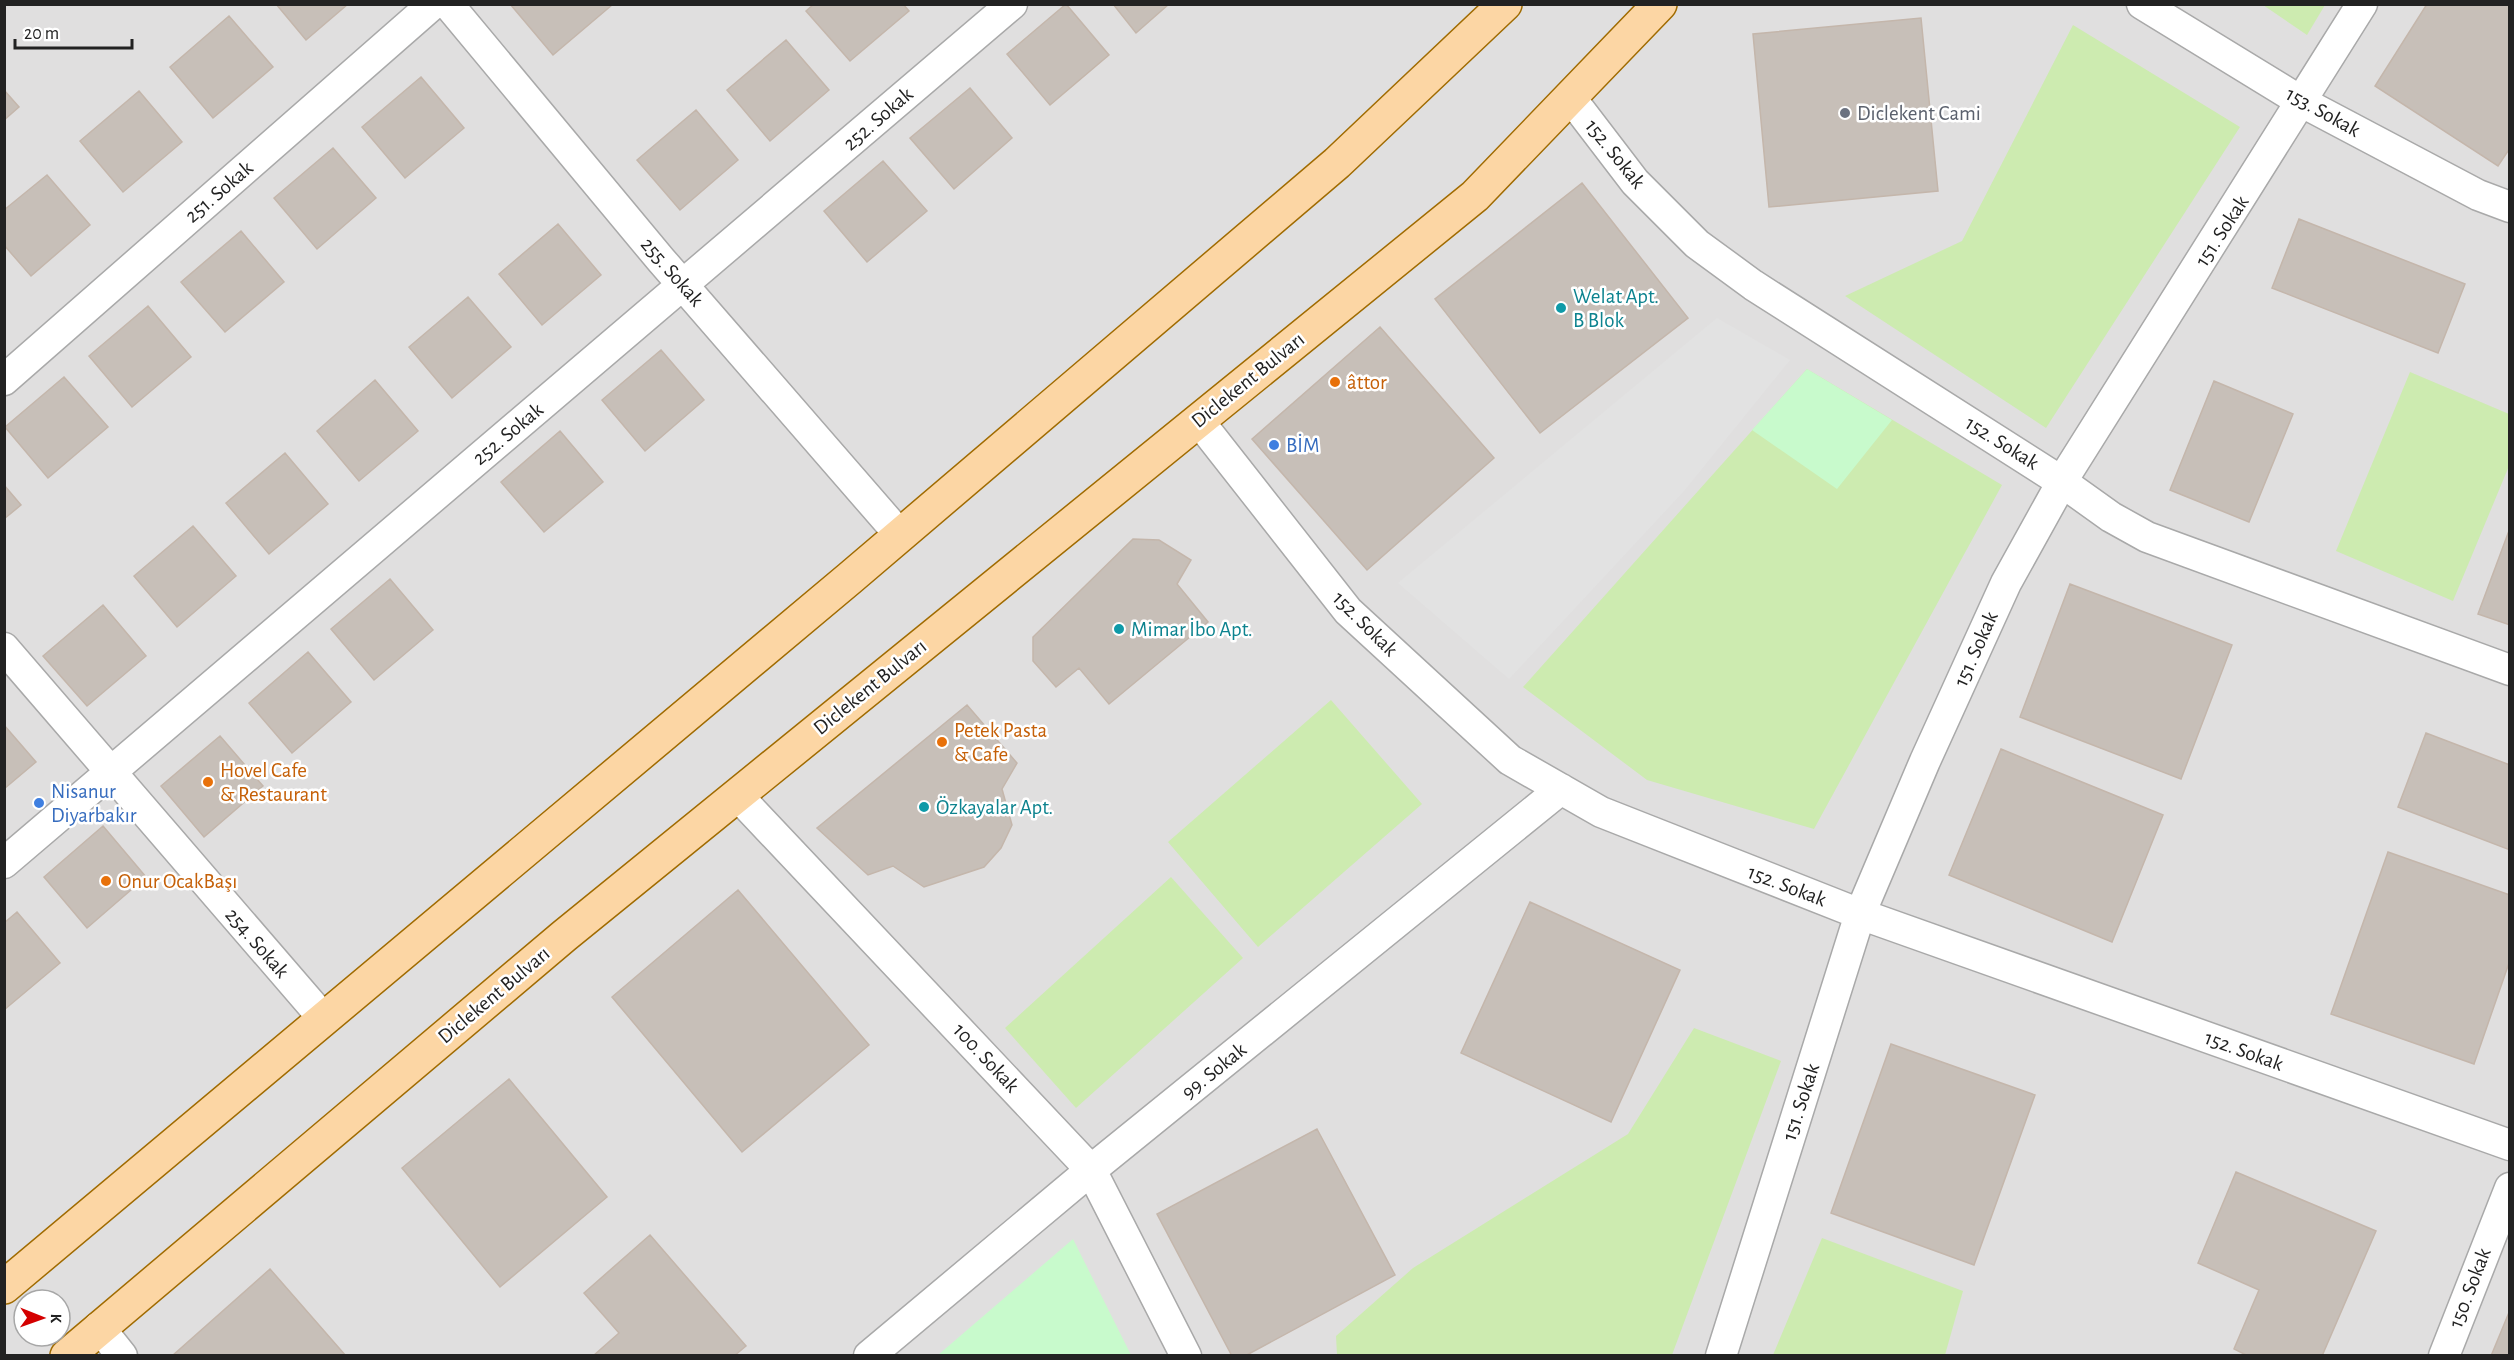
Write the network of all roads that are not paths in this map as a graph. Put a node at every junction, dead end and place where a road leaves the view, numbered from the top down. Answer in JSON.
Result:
{"nodes":[{"id":1,"x":433,"y":4,"type":"edge"},
{"id":2,"x":448,"y":4,"type":"edge"},
{"id":3,"x":1012,"y":4,"type":"edge"},
{"id":4,"x":1660,"y":4,"type":"edge"},
{"id":5,"x":2142,"y":4,"type":"edge"},
{"id":6,"x":2362,"y":4,"type":"edge"},
{"id":7,"x":1495,"y":7,"type":"edge"},
{"id":8,"x":1570,"y":97,"type":"junction"},
{"id":9,"x":2302,"y":102,"type":"junction"},
{"id":10,"x":2510,"y":207,"type":"edge"},
{"id":11,"x":683,"y":285,"type":"junction"},
{"id":12,"x":4,"y":380,"type":"edge"},
{"id":13,"x":1198,"y":420,"type":"junction"},
{"id":14,"x":2062,"y":482,"type":"junction"},
{"id":15,"x":900,"y":535,"type":"junction"},
{"id":16,"x":4,"y":648,"type":"edge"},
{"id":17,"x":2510,"y":670,"type":"edge"},
{"id":18,"x":109,"y":773,"type":"junction"},
{"id":19,"x":1561,"y":789,"type":"junction"},
{"id":20,"x":737,"y":795,"type":"junction"},
{"id":21,"x":4,"y":862,"type":"edge"},
{"id":22,"x":1860,"y":914,"type":"junction"},
{"id":23,"x":324,"y":1019,"type":"junction"},
{"id":24,"x":2510,"y":1146,"type":"edge"},
{"id":25,"x":1091,"y":1170,"type":"junction"},
{"id":26,"x":2510,"y":1188,"type":"edge"},
{"id":27,"x":4,"y":1287,"type":"edge"},
{"id":28,"x":99,"y":1327,"type":"junction"},
{"id":29,"x":67,"y":1356,"type":"edge"},
{"id":30,"x":122,"y":1356,"type":"edge"},
{"id":31,"x":869,"y":1356,"type":"edge"},
{"id":32,"x":1186,"y":1356,"type":"edge"},
{"id":33,"x":1721,"y":1356,"type":"edge"},
{"id":34,"x":2444,"y":1356,"type":"edge"}],
"edges":[{"from":1,"to":12,"type":"street","name":"251. Sokak"},
{"from":2,"to":11,"type":"street","name":"255. Sokak"},
{"from":3,"to":11,"type":"street","name":"252. Sokak"},
{"from":4,"to":8,"type":"main road","name":"Diclekent Bulvarı"},
{"from":5,"to":9,"type":"street","name":"153. Sokak"},
{"from":6,"to":9,"type":"street","name":"151. Sokak"},
{"from":7,"to":15,"type":"main road"},
{"from":8,"to":13,"type":"main road","name":"Diclekent Bulvarı"},
{"from":8,"to":14,"type":"street","name":"152. Sokak"},
{"from":9,"to":10,"type":"street","name":"153. Sokak"},
{"from":9,"to":14,"type":"street","name":"151. Sokak"},
{"from":11,"to":15,"type":"street","name":"255. Sokak"},
{"from":11,"to":18,"type":"street","name":"252. Sokak"},
{"from":13,"to":19,"type":"street","name":"152. Sokak"},
{"from":13,"to":20,"type":"main road","name":"Diclekent Bulvarı"},
{"from":14,"to":17,"type":"street","name":"152. Sokak"},
{"from":14,"to":22,"type":"street","name":"151. Sokak"},
{"from":15,"to":23,"type":"main road"},
{"from":16,"to":18,"type":"street","name":"254. Sokak"},
{"from":18,"to":21,"type":"street","name":"252. Sokak"},
{"from":18,"to":23,"type":"street","name":"254. Sokak"},
{"from":19,"to":22,"type":"street","name":"152. Sokak"},
{"from":19,"to":25,"type":"street","name":"99. Sokak"},
{"from":20,"to":25,"type":"street","name":"100. Sokak"},
{"from":20,"to":28,"type":"main road","name":"Diclekent Bulvarı"},
{"from":22,"to":24,"type":"street","name":"152. Sokak"},
{"from":22,"to":33,"type":"street","name":"151. Sokak"},
{"from":23,"to":27,"type":"main road"},
{"from":25,"to":31,"type":"street","name":"99. Sokak"},
{"from":25,"to":32,"type":"street","name":"100. Sokak"},
{"from":26,"to":34,"type":"street","name":"150. Sokak"},
{"from":28,"to":29,"type":"main road","name":"Diclekent Bulvarı"},
{"from":28,"to":30,"type":"street"}]}
